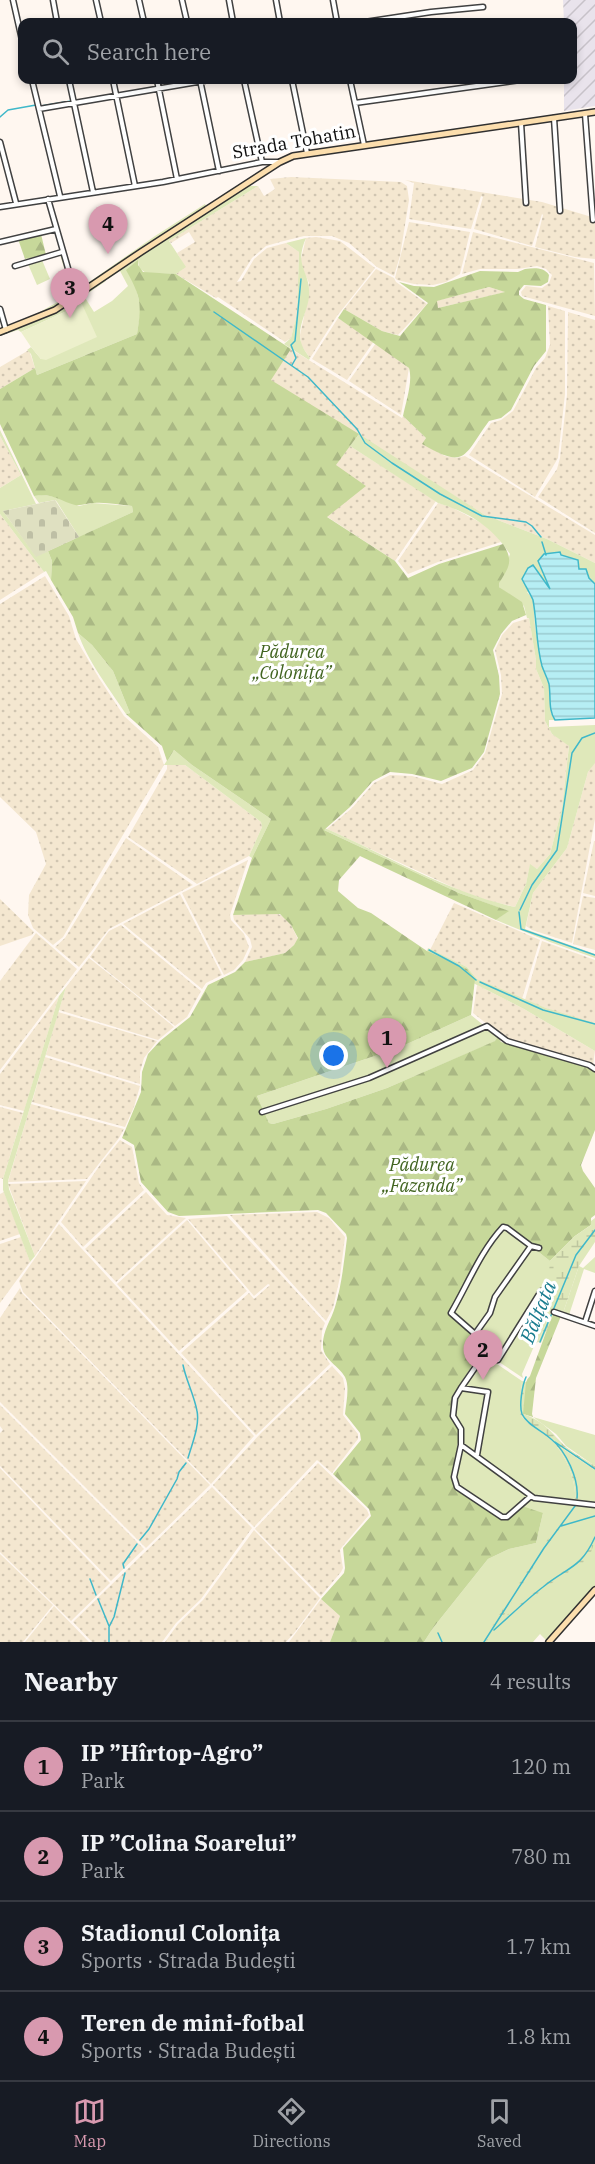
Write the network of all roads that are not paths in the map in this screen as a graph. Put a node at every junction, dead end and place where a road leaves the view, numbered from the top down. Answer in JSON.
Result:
{"nodes":[{"id":1,"x":13,"y":0,"type":"edge"},
{"id":2,"x":53,"y":0,"type":"edge"},
{"id":3,"x":96,"y":0,"type":"edge"},
{"id":4,"x":139,"y":0,"type":"edge"},
{"id":5,"x":182,"y":0,"type":"edge"},
{"id":6,"x":229,"y":0,"type":"edge"},
{"id":7,"x":276,"y":0,"type":"edge"},
{"id":8,"x":333,"y":0,"type":"edge"},
{"id":9,"x":483,"y":7,"type":"dead end"},
{"id":10,"x":56,"y":18,"type":"edge"},
{"id":11,"x":99,"y":18,"type":"edge"},
{"id":12,"x":143,"y":18,"type":"edge"},
{"id":13,"x":186,"y":18,"type":"edge"},
{"id":14,"x":232,"y":18,"type":"edge"},
{"id":15,"x":279,"y":18,"type":"edge"},
{"id":16,"x":336,"y":18,"type":"edge"},
{"id":17,"x":391,"y":18,"type":"edge"},
{"id":18,"x":18,"y":22,"type":"edge"},
{"id":19,"x":33,"y":84,"type":"edge"},
{"id":20,"x":70,"y":84,"type":"edge"},
{"id":21,"x":114,"y":84,"type":"edge"},
{"id":22,"x":158,"y":84,"type":"edge"},
{"id":23,"x":180,"y":84,"type":"edge"},
{"id":24,"x":201,"y":84,"type":"edge"},
{"id":25,"x":245,"y":84,"type":"edge"},
{"id":26,"x":292,"y":84,"type":"edge"},
{"id":27,"x":351,"y":84,"type":"edge"},
{"id":28,"x":491,"y":84,"type":"edge"},
{"id":29,"x":159,"y":88,"type":"junction"},
{"id":30,"x":116,"y":96,"type":"junction"},
{"id":31,"x":74,"y":103,"type":"junction"},
{"id":32,"x":355,"y":103,"type":"junction"},
{"id":33,"x":39,"y":109,"type":"junction"},
{"id":34,"x":595,"y":112,"type":"edge"},
{"id":35,"x":585,"y":114,"type":"junction"},
{"id":36,"x":554,"y":118,"type":"junction"},
{"id":37,"x":521,"y":123,"type":"junction"},
{"id":38,"x":0,"y":142,"type":"edge"},
{"id":39,"x":364,"y":145,"type":"junction"},
{"id":40,"x":307,"y":153,"type":"junction"},
{"id":41,"x":262,"y":162,"type":"junction"},
{"id":42,"x":280,"y":162,"type":"junction"},
{"id":43,"x":219,"y":171,"type":"junction"},
{"id":44,"x":177,"y":179,"type":"junction"},
{"id":45,"x":135,"y":186,"type":"junction"},
{"id":46,"x":93,"y":192,"type":"junction"},
{"id":47,"x":60,"y":196,"type":"junction"},
{"id":48,"x":48,"y":199,"type":"junction"},
{"id":49,"x":16,"y":203,"type":"junction"},
{"id":50,"x":526,"y":203,"type":"dead end"},
{"id":51,"x":0,"y":207,"type":"edge"},
{"id":52,"x":560,"y":211,"type":"dead end"},
{"id":53,"x":593,"y":220,"type":"dead end"},
{"id":54,"x":56,"y":229,"type":"junction"},
{"id":55,"x":0,"y":242,"type":"edge"},
{"id":56,"x":62,"y":252,"type":"junction"},
{"id":57,"x":15,"y":266,"type":"dead end"},
{"id":58,"x":68,"y":271,"type":"junction"},
{"id":59,"x":84,"y":290,"type":"junction"},
{"id":60,"x":76,"y":296,"type":"junction"},
{"id":61,"x":0,"y":309,"type":"edge"},
{"id":62,"x":3,"y":331,"type":"edge"},
{"id":63,"x":595,"y":1069,"type":"edge"},
{"id":64,"x":262,"y":1112,"type":"dead end"},
{"id":65,"x":531,"y":1246,"type":"junction"},
{"id":66,"x":539,"y":1248,"type":"dead end"},
{"id":67,"x":549,"y":1291,"type":"dead end"},
{"id":68,"x":595,"y":1291,"type":"edge"},
{"id":69,"x":555,"y":1312,"type":"dead end"},
{"id":70,"x":585,"y":1322,"type":"junction"},
{"id":71,"x":595,"y":1326,"type":"edge"},
{"id":72,"x":475,"y":1334,"type":"junction"},
{"id":73,"x":479,"y":1362,"type":"junction"},
{"id":74,"x":461,"y":1388,"type":"junction"},
{"id":75,"x":461,"y":1445,"type":"junction"},
{"id":76,"x":477,"y":1455,"type":"junction"},
{"id":77,"x":531,"y":1496,"type":"junction"},
{"id":78,"x":595,"y":1505,"type":"edge"},
{"id":79,"x":595,"y":1590,"type":"edge"},
{"id":80,"x":549,"y":1642,"type":"edge"}],
"edges":[{"from":1,"to":18,"type":"street"},
{"from":2,"to":10,"type":"street"},
{"from":3,"to":11,"type":"street"},
{"from":4,"to":12,"type":"street"},
{"from":5,"to":13,"type":"street"},
{"from":6,"to":14,"type":"street"},
{"from":7,"to":15,"type":"street"},
{"from":8,"to":16,"type":"street"},
{"from":9,"to":17,"type":"street"},
{"from":19,"to":33,"type":"street"},
{"from":20,"to":31,"type":"street"},
{"from":21,"to":30,"type":"street"},
{"from":22,"to":29,"type":"street"},
{"from":23,"to":29,"type":"street"},
{"from":24,"to":43,"type":"street"},
{"from":25,"to":41,"type":"street"},
{"from":26,"to":40,"type":"street"},
{"from":27,"to":32,"type":"street"},
{"from":28,"to":32,"type":"street"},
{"from":29,"to":30,"type":"street"},
{"from":29,"to":44,"type":"street"},
{"from":30,"to":31,"type":"street"},
{"from":30,"to":45,"type":"street"},
{"from":31,"to":33,"type":"street"},
{"from":31,"to":46,"type":"street"},
{"from":32,"to":39,"type":"street"},
{"from":33,"to":47,"type":"street"},
{"from":34,"to":35,"type":"street","name":"Strada Tohatin"},
{"from":35,"to":36,"type":"street","name":"Strada Tohatin"},
{"from":35,"to":53,"type":"street"},
{"from":36,"to":37,"type":"street","name":"Strada Tohatin"},
{"from":36,"to":52,"type":"street"},
{"from":37,"to":39,"type":"street","name":"Strada Tohatin"},
{"from":37,"to":50,"type":"street"},
{"from":38,"to":49,"type":"street"},
{"from":39,"to":40,"type":"street","name":"Strada Tohatin"},
{"from":40,"to":42,"type":"street","name":"Strada Tohatin"},
{"from":41,"to":42,"type":"street","name":"Strada Tohatin"},
{"from":41,"to":43,"type":"street","name":"Strada Tohatin"},
{"from":42,"to":59,"type":"street"},
{"from":43,"to":44,"type":"street","name":"Strada Tohatin"},
{"from":44,"to":45,"type":"street","name":"Strada Tohatin"},
{"from":45,"to":46,"type":"street","name":"Strada Tohatin"},
{"from":46,"to":47,"type":"street","name":"Strada Tohatin"},
{"from":47,"to":48,"type":"street","name":"Strada Tohatin"},
{"from":48,"to":49,"type":"street","name":"Strada Tohatin"},
{"from":48,"to":54,"type":"street"},
{"from":49,"to":51,"type":"street","name":"Strada Tohatin"},
{"from":54,"to":55,"type":"street"},
{"from":54,"to":56,"type":"street"},
{"from":56,"to":57,"type":"street"},
{"from":56,"to":58,"type":"street"},
{"from":58,"to":59,"type":"street"},
{"from":58,"to":60,"type":"street"},
{"from":59,"to":60,"type":"street"},
{"from":60,"to":62,"type":"street"},
{"from":61,"to":62,"type":"street"},
{"from":63,"to":64,"type":"street"},
{"from":65,"to":66,"type":"street"},
{"from":65,"to":72,"type":"street"},
{"from":65,"to":72,"type":"street"},
{"from":67,"to":73,"type":"street"},
{"from":68,"to":70,"type":"street"},
{"from":69,"to":70,"type":"street"},
{"from":70,"to":71,"type":"street"},
{"from":72,"to":73,"type":"street"},
{"from":73,"to":74,"type":"street"},
{"from":74,"to":75,"type":"street"},
{"from":74,"to":76,"type":"street"},
{"from":75,"to":76,"type":"street"},
{"from":75,"to":77,"type":"street"},
{"from":76,"to":77,"type":"street"},
{"from":77,"to":78,"type":"street"},
{"from":79,"to":80,"type":"street"}]}
